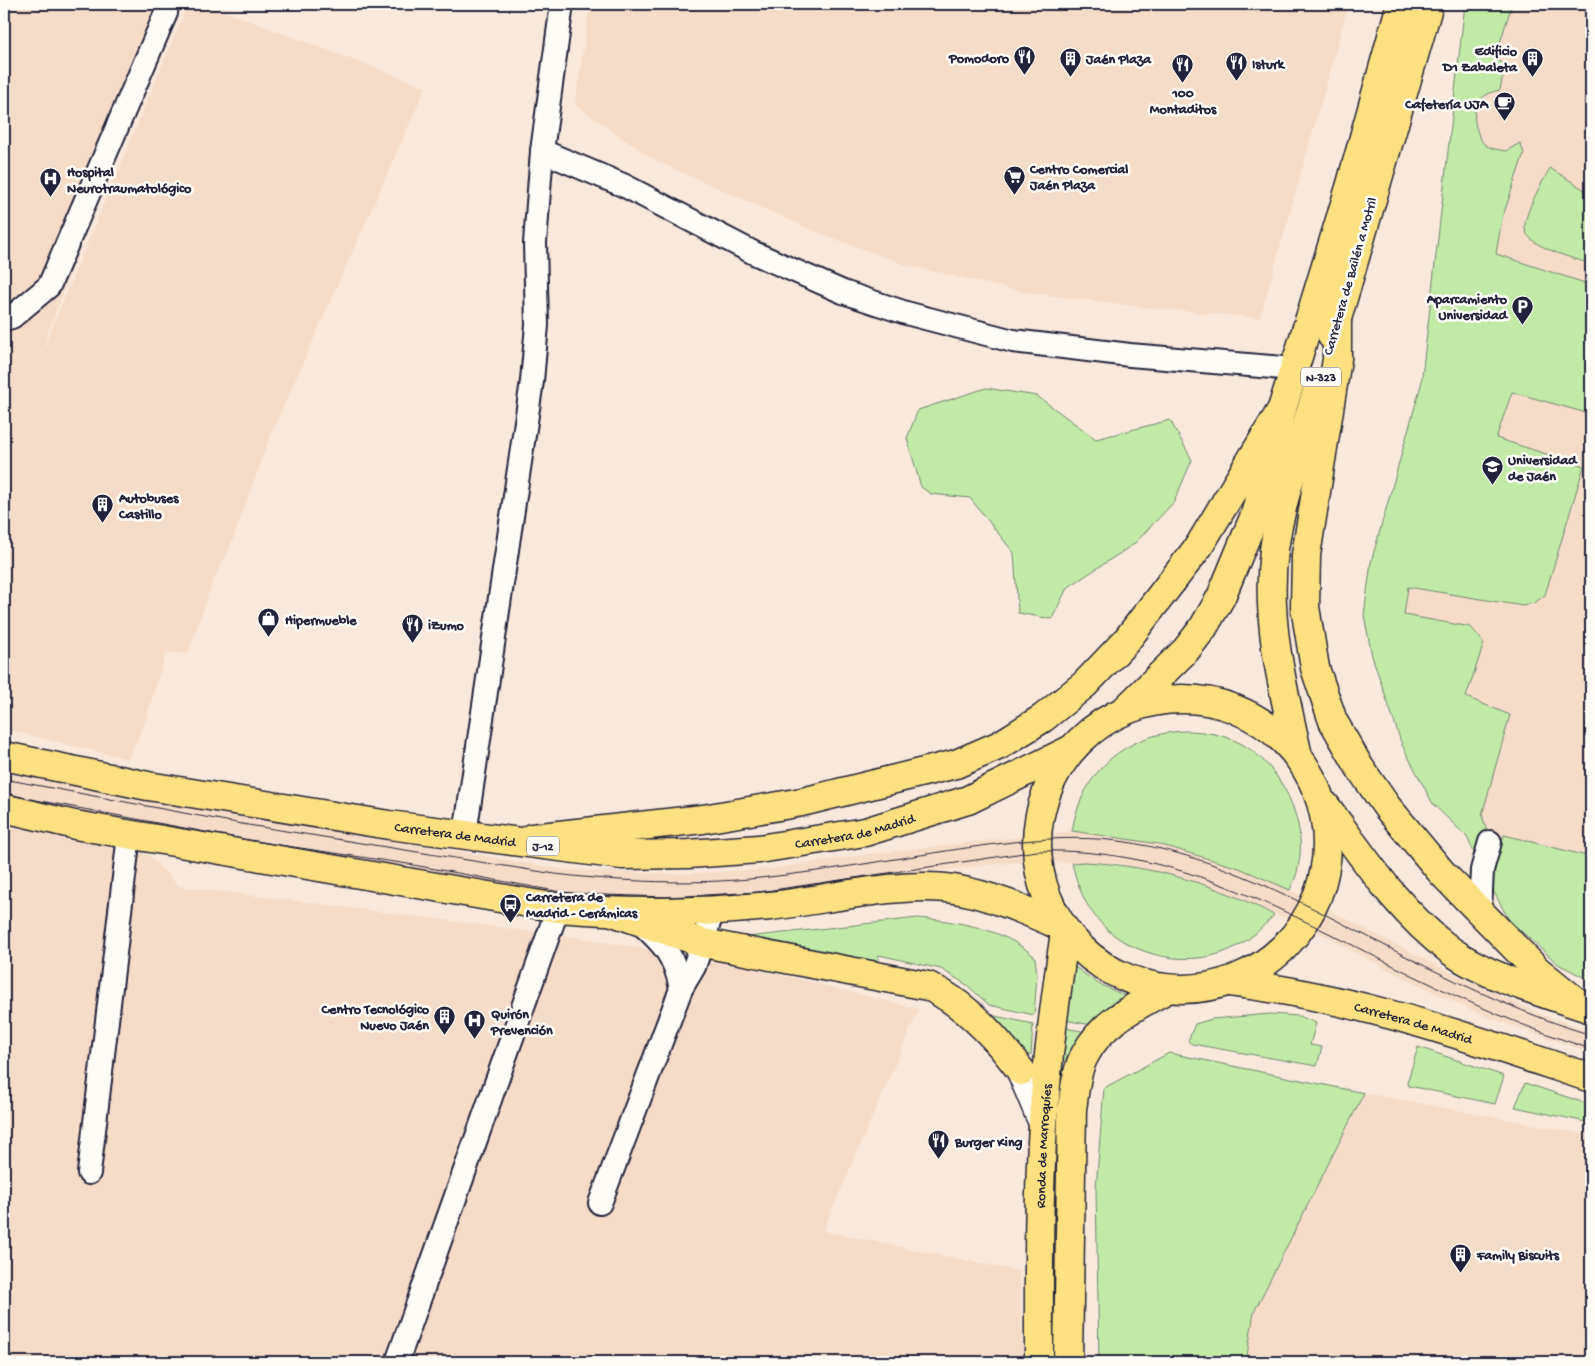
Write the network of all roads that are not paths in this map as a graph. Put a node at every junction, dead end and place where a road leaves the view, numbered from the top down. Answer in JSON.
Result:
{"nodes":[{"id":1,"x":167,"y":4,"type":"edge"},
{"id":2,"x":562,"y":4,"type":"edge"},
{"id":3,"x":1401,"y":4,"type":"edge"},
{"id":4,"x":1430,"y":4,"type":"edge"},
{"id":5,"x":542,"y":151,"type":"junction"},
{"id":6,"x":1337,"y":318,"type":"junction"},
{"id":7,"x":4,"y":319,"type":"edge"},
{"id":8,"x":1295,"y":369,"type":"junction"},
{"id":9,"x":1282,"y":409,"type":"junction"},
{"id":10,"x":1125,"y":710,"type":"junction"},
{"id":11,"x":1072,"y":749,"type":"junction"},
{"id":12,"x":4,"y":756,"type":"edge"},
{"id":13,"x":1298,"y":756,"type":"junction"},
{"id":14,"x":1320,"y":799,"type":"junction"},
{"id":15,"x":4,"y":808,"type":"edge"},
{"id":16,"x":4,"y":819,"type":"edge"},
{"id":17,"x":75,"y":825,"type":"junction"},
{"id":18,"x":464,"y":834,"type":"junction"},
{"id":19,"x":129,"y":835,"type":"junction"},
{"id":20,"x":507,"y":840,"type":"junction"},
{"id":21,"x":1443,"y":874,"type":"junction"},
{"id":22,"x":558,"y":908,"type":"junction"},
{"id":23,"x":713,"y":911,"type":"junction"},
{"id":24,"x":612,"y":912,"type":"junction"},
{"id":25,"x":1480,"y":912,"type":"junction"},
{"id":26,"x":639,"y":922,"type":"junction"},
{"id":27,"x":1063,"y":929,"type":"junction"},
{"id":28,"x":703,"y":943,"type":"junction"},
{"id":29,"x":1230,"y":982,"type":"junction"},
{"id":30,"x":680,"y":989,"type":"junction"},
{"id":31,"x":1167,"y":989,"type":"junction"},
{"id":32,"x":1586,"y":1007,"type":"edge"},
{"id":33,"x":1591,"y":1078,"type":"edge"},
{"id":34,"x":1043,"y":1122,"type":"junction"},
{"id":35,"x":89,"y":1173,"type":"dead end"},
{"id":36,"x":600,"y":1203,"type":"dead end"},
{"id":37,"x":397,"y":1362,"type":"edge"},
{"id":38,"x":1039,"y":1362,"type":"edge"},
{"id":39,"x":1068,"y":1362,"type":"edge"}],
"edges":[{"from":1,"to":7,"type":"street"},
{"from":2,"to":5,"type":"street"},
{"from":3,"to":8,"type":"main road","name":"Carretera de Bailén a Motril","number":"N-323"},
{"from":4,"to":6,"type":"main road","name":"Carretera de Bailén a Motril","number":"N-323"},
{"from":5,"to":8,"type":"street"},
{"from":5,"to":18,"type":"street"},
{"from":6,"to":13,"type":"main road","name":"Carretera de Bailén a Motril","number":"N-323"},
{"from":6,"to":21,"type":"main road"},
{"from":8,"to":9,"type":"main road","name":"Carretera de Bailén a Motril","number":"N-323"},
{"from":9,"to":10,"type":"main road","name":"Carretera de Bailén a Motril","number":"N-323"},
{"from":9,"to":20,"type":"main road"},
{"from":10,"to":11,"type":"main road"},
{"from":10,"to":13,"type":"main road"},
{"from":11,"to":20,"type":"main road","name":"Carretera de Madrid","number":"J-12"},
{"from":11,"to":27,"type":"main road"},
{"from":12,"to":18,"type":"main road","name":"Carretera de Madrid","number":"J-12"},
{"from":13,"to":14,"type":"main road"},
{"from":14,"to":29,"type":"main road"},
{"from":14,"to":32,"type":"main road"},
{"from":15,"to":17,"type":"main road"},
{"from":16,"to":17,"type":"street"},
{"from":17,"to":19,"type":"main road"},
{"from":18,"to":20,"type":"main road","name":"Carretera de Madrid","number":"J-12"},
{"from":19,"to":22,"type":"main road"},
{"from":19,"to":35,"type":"street"},
{"from":21,"to":25,"type":"main road"},
{"from":21,"to":25,"type":"street"},
{"from":22,"to":24,"type":"main road"},
{"from":22,"to":37,"type":"street"},
{"from":23,"to":24,"type":"main road"},
{"from":23,"to":27,"type":"main road"},
{"from":23,"to":28,"type":"street"},
{"from":24,"to":26,"type":"main road"},
{"from":25,"to":32,"type":"main road"},
{"from":26,"to":28,"type":"main road"},
{"from":26,"to":30,"type":"street"},
{"from":27,"to":31,"type":"main road"},
{"from":27,"to":34,"type":"main road","name":"Ronda de Marroquíes"},
{"from":28,"to":30,"type":"street"},
{"from":28,"to":34,"type":"main road"},
{"from":29,"to":31,"type":"main road"},
{"from":29,"to":33,"type":"main road","name":"Carretera de Madrid"},
{"from":30,"to":36,"type":"street"},
{"from":31,"to":39,"type":"main road","name":"Ronda de Marroquíes"},
{"from":34,"to":38,"type":"main road","name":"Ronda de Marroquíes"}]}
